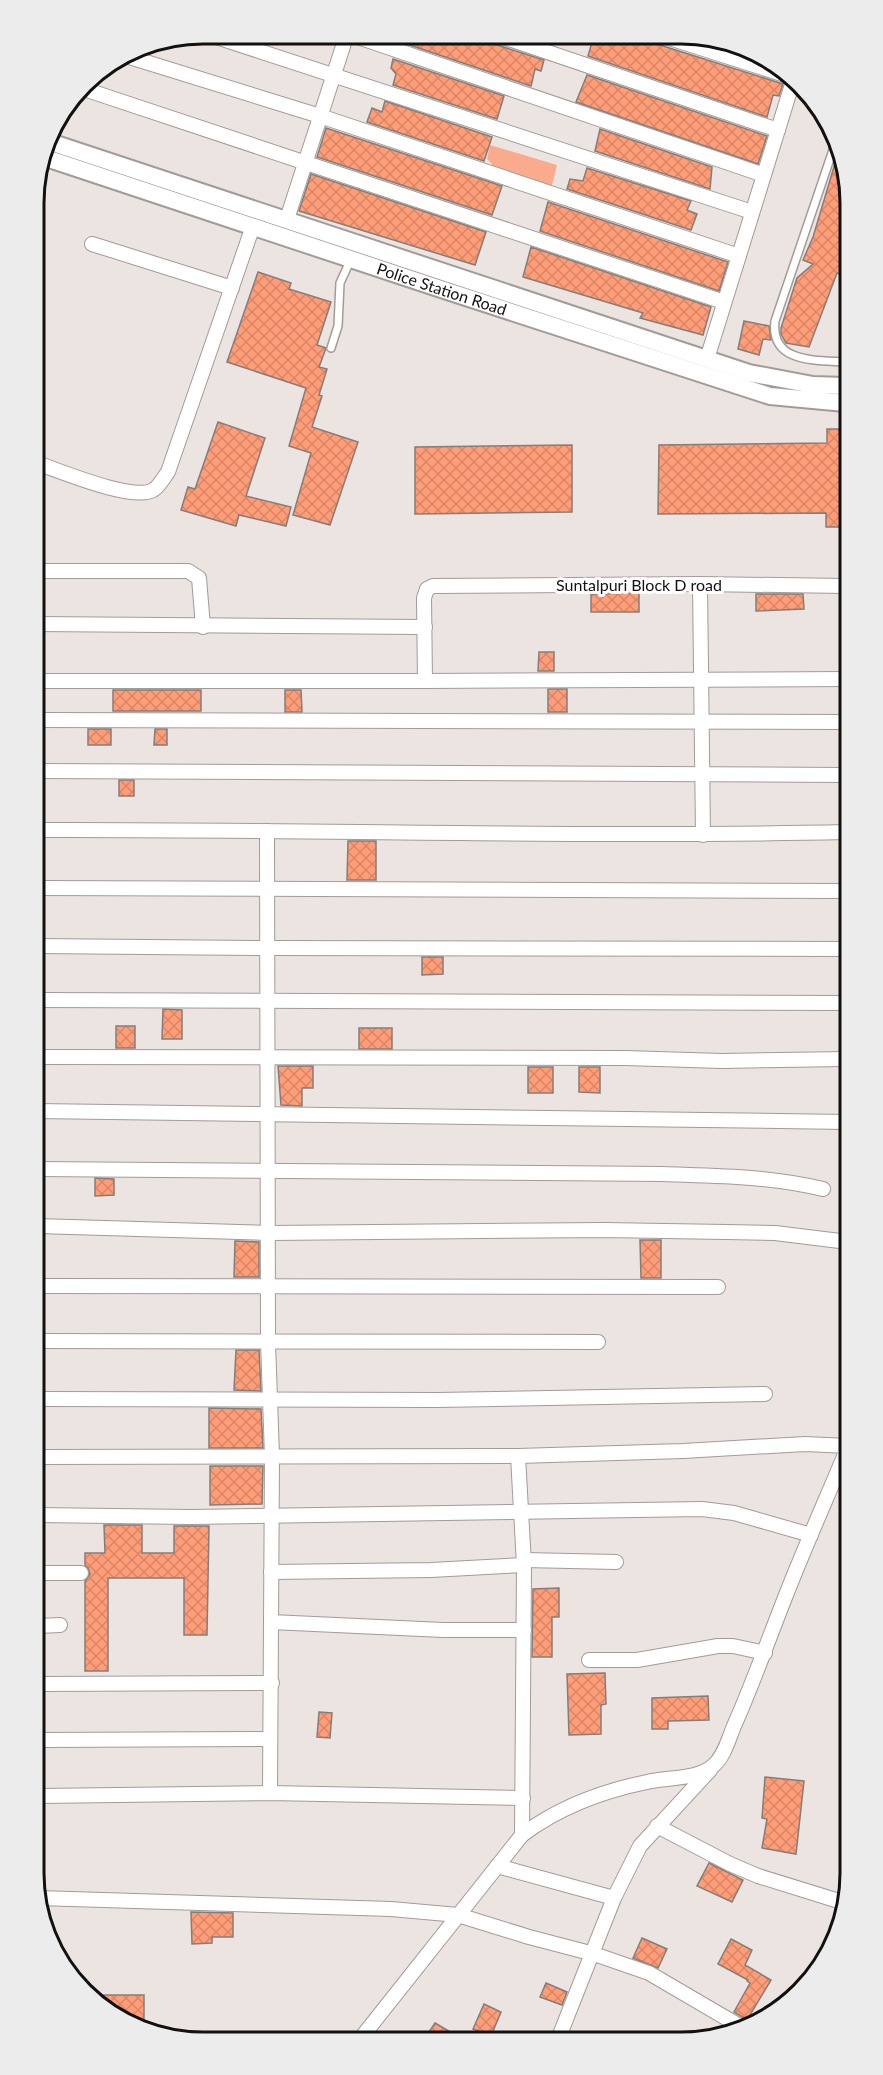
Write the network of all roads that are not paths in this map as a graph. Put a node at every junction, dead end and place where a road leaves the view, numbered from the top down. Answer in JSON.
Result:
{"nodes":[{"id":1,"x":239,"y":44,"type":"edge"},
{"id":2,"x":344,"y":44,"type":"edge"},
{"id":3,"x":378,"y":44,"type":"edge"},
{"id":4,"x":524,"y":44,"type":"edge"},
{"id":5,"x":689,"y":44,"type":"edge"},
{"id":6,"x":136,"y":59,"type":"edge"},
{"id":7,"x":769,"y":70,"type":"edge"},
{"id":8,"x":334,"y":74,"type":"junction"},
{"id":9,"x":791,"y":89,"type":"edge"},
{"id":10,"x":89,"y":91,"type":"edge"},
{"id":11,"x":320,"y":116,"type":"junction"},
{"id":12,"x":778,"y":130,"type":"junction"},
{"id":13,"x":55,"y":144,"type":"edge"},
{"id":14,"x":832,"y":154,"type":"edge"},
{"id":15,"x":50,"y":159,"type":"edge"},
{"id":16,"x":305,"y":162,"type":"junction"},
{"id":17,"x":764,"y":174,"type":"junction"},
{"id":18,"x":752,"y":212,"type":"junction"},
{"id":19,"x":287,"y":219,"type":"junction"},
{"id":20,"x":253,"y":226,"type":"junction"},
{"id":21,"x":92,"y":244,"type":"dead end"},
{"id":22,"x":739,"y":256,"type":"junction"},
{"id":23,"x":351,"y":259,"type":"junction"},
{"id":24,"x":232,"y":288,"type":"junction"},
{"id":25,"x":724,"y":303,"type":"junction"},
{"id":26,"x":331,"y":348,"type":"dead end"},
{"id":27,"x":707,"y":359,"type":"junction"},
{"id":28,"x":840,"y":361,"type":"edge"},
{"id":29,"x":840,"y":386,"type":"edge"},
{"id":30,"x":840,"y":403,"type":"edge"},
{"id":31,"x":44,"y":465,"type":"edge"},
{"id":32,"x":44,"y":572,"type":"edge"},
{"id":33,"x":700,"y":584,"type":"junction"},
{"id":34,"x":840,"y":586,"type":"edge"},
{"id":35,"x":44,"y":624,"type":"edge"},
{"id":36,"x":203,"y":627,"type":"junction"},
{"id":37,"x":425,"y":627,"type":"junction"},
{"id":38,"x":701,"y":679,"type":"junction"},
{"id":39,"x":840,"y":679,"type":"edge"},
{"id":40,"x":44,"y":681,"type":"edge"},
{"id":41,"x":425,"y":681,"type":"junction"},
{"id":42,"x":44,"y":720,"type":"edge"},
{"id":43,"x":702,"y":721,"type":"junction"},
{"id":44,"x":840,"y":722,"type":"edge"},
{"id":45,"x":44,"y":771,"type":"edge"},
{"id":46,"x":702,"y":774,"type":"junction"},
{"id":47,"x":840,"y":775,"type":"edge"},
{"id":48,"x":44,"y":830,"type":"edge"},
{"id":49,"x":267,"y":831,"type":"junction"},
{"id":50,"x":840,"y":832,"type":"edge"},
{"id":51,"x":703,"y":835,"type":"junction"},
{"id":52,"x":44,"y":888,"type":"edge"},
{"id":53,"x":267,"y":889,"type":"junction"},
{"id":54,"x":840,"y":891,"type":"edge"},
{"id":55,"x":44,"y":946,"type":"edge"},
{"id":56,"x":267,"y":948,"type":"junction"},
{"id":57,"x":840,"y":949,"type":"edge"},
{"id":58,"x":44,"y":1000,"type":"edge"},
{"id":59,"x":268,"y":1002,"type":"junction"},
{"id":60,"x":840,"y":1003,"type":"edge"},
{"id":61,"x":44,"y":1057,"type":"edge"},
{"id":62,"x":268,"y":1058,"type":"junction"},
{"id":63,"x":839,"y":1059,"type":"edge"},
{"id":64,"x":44,"y":1111,"type":"edge"},
{"id":65,"x":267,"y":1114,"type":"junction"},
{"id":66,"x":839,"y":1122,"type":"edge"},
{"id":67,"x":44,"y":1169,"type":"edge"},
{"id":68,"x":269,"y":1171,"type":"junction"},
{"id":69,"x":823,"y":1190,"type":"dead end"},
{"id":70,"x":44,"y":1226,"type":"edge"},
{"id":71,"x":270,"y":1233,"type":"junction"},
{"id":72,"x":839,"y":1241,"type":"edge"},
{"id":73,"x":44,"y":1286,"type":"edge"},
{"id":74,"x":269,"y":1286,"type":"junction"},
{"id":75,"x":718,"y":1287,"type":"dead end"},
{"id":76,"x":44,"y":1341,"type":"edge"},
{"id":77,"x":268,"y":1342,"type":"junction"},
{"id":78,"x":598,"y":1342,"type":"dead end"},
{"id":79,"x":765,"y":1394,"type":"dead end"},
{"id":80,"x":44,"y":1400,"type":"edge"},
{"id":81,"x":269,"y":1400,"type":"junction"},
{"id":82,"x":839,"y":1446,"type":"edge"},
{"id":83,"x":272,"y":1456,"type":"junction"},
{"id":84,"x":518,"y":1456,"type":"junction"},
{"id":85,"x":44,"y":1457,"type":"edge"},
{"id":86,"x":839,"y":1468,"type":"edge"},
{"id":87,"x":520,"y":1510,"type":"junction"},
{"id":88,"x":44,"y":1515,"type":"edge"},
{"id":89,"x":271,"y":1515,"type":"junction"},
{"id":90,"x":811,"y":1535,"type":"junction"},
{"id":91,"x":616,"y":1562,"type":"dead end"},
{"id":92,"x":524,"y":1563,"type":"junction"},
{"id":93,"x":44,"y":1572,"type":"edge"},
{"id":94,"x":271,"y":1572,"type":"junction"},
{"id":95,"x":81,"y":1573,"type":"dead end"},
{"id":96,"x":271,"y":1622,"type":"junction"},
{"id":97,"x":60,"y":1625,"type":"dead end"},
{"id":98,"x":44,"y":1626,"type":"edge"},
{"id":99,"x":524,"y":1629,"type":"junction"},
{"id":100,"x":765,"y":1653,"type":"junction"},
{"id":101,"x":589,"y":1660,"type":"dead end"},
{"id":102,"x":44,"y":1683,"type":"edge"},
{"id":103,"x":272,"y":1683,"type":"junction"},
{"id":104,"x":270,"y":1739,"type":"junction"},
{"id":105,"x":44,"y":1740,"type":"edge"},
{"id":106,"x":714,"y":1766,"type":"junction"},
{"id":107,"x":270,"y":1793,"type":"junction"},
{"id":108,"x":44,"y":1796,"type":"edge"},
{"id":109,"x":523,"y":1798,"type":"junction"},
{"id":110,"x":657,"y":1826,"type":"junction"},
{"id":111,"x":522,"y":1835,"type":"junction"},
{"id":112,"x":497,"y":1866,"type":"junction"},
{"id":113,"x":46,"y":1898,"type":"edge"},
{"id":114,"x":615,"y":1898,"type":"junction"},
{"id":115,"x":836,"y":1900,"type":"edge"},
{"id":116,"x":458,"y":1915,"type":"junction"},
{"id":117,"x":594,"y":1954,"type":"junction"},
{"id":118,"x":733,"y":2022,"type":"edge"},
{"id":119,"x":367,"y":2031,"type":"edge"},
{"id":120,"x":562,"y":2031,"type":"edge"}],
"edges":[{"from":1,"to":8,"type":"street"},
{"from":2,"to":8,"type":"street"},
{"from":3,"to":17,"type":"street"},
{"from":4,"to":12,"type":"street"},
{"from":5,"to":7,"type":"street"},
{"from":6,"to":11,"type":"street"},
{"from":8,"to":11,"type":"street"},
{"from":8,"to":18,"type":"street"},
{"from":9,"to":12,"type":"street"},
{"from":10,"to":16,"type":"street"},
{"from":11,"to":16,"type":"street"},
{"from":11,"to":22,"type":"street"},
{"from":12,"to":17,"type":"street"},
{"from":13,"to":19,"type":"street","name":"Police Station Road"},
{"from":14,"to":28,"type":"lane"},
{"from":15,"to":20,"type":"street","name":"Police Station Road"},
{"from":16,"to":19,"type":"street"},
{"from":16,"to":25,"type":"street"},
{"from":17,"to":18,"type":"street"},
{"from":18,"to":22,"type":"street"},
{"from":19,"to":27,"type":"street","name":"Police Station Road"},
{"from":20,"to":23,"type":"street","name":"Police Station Road"},
{"from":20,"to":24,"type":"street"},
{"from":21,"to":24,"type":"street"},
{"from":22,"to":25,"type":"street"},
{"from":23,"to":26,"type":"lane"},
{"from":23,"to":30,"type":"street","name":"Police Station Road"},
{"from":24,"to":31,"type":"street"},
{"from":25,"to":27,"type":"street"},
{"from":27,"to":29,"type":"street","name":"Police Station Road"},
{"from":32,"to":36,"type":"street"},
{"from":33,"to":34,"type":"street","name":"Suntalpuri Block D road"},
{"from":33,"to":37,"type":"street","name":"Suntalpuri Block D road"},
{"from":33,"to":38,"type":"street"},
{"from":35,"to":36,"type":"street"},
{"from":36,"to":37,"type":"street"},
{"from":37,"to":41,"type":"street"},
{"from":38,"to":39,"type":"street"},
{"from":38,"to":41,"type":"street"},
{"from":38,"to":43,"type":"street"},
{"from":40,"to":41,"type":"street"},
{"from":42,"to":43,"type":"street"},
{"from":43,"to":44,"type":"street"},
{"from":43,"to":46,"type":"street"},
{"from":45,"to":46,"type":"street"},
{"from":46,"to":47,"type":"street"},
{"from":46,"to":51,"type":"street"},
{"from":48,"to":49,"type":"street"},
{"from":49,"to":51,"type":"street"},
{"from":49,"to":53,"type":"street"},
{"from":50,"to":51,"type":"street"},
{"from":52,"to":53,"type":"street"},
{"from":53,"to":54,"type":"street"},
{"from":53,"to":56,"type":"street"},
{"from":55,"to":56,"type":"street"},
{"from":56,"to":57,"type":"street"},
{"from":56,"to":59,"type":"street"},
{"from":58,"to":59,"type":"street"},
{"from":59,"to":60,"type":"street"},
{"from":59,"to":62,"type":"street"},
{"from":61,"to":62,"type":"street"},
{"from":62,"to":63,"type":"street"},
{"from":62,"to":65,"type":"street"},
{"from":64,"to":65,"type":"street"},
{"from":65,"to":66,"type":"street"},
{"from":65,"to":68,"type":"street"},
{"from":67,"to":68,"type":"street"},
{"from":68,"to":69,"type":"street"},
{"from":68,"to":71,"type":"street"},
{"from":70,"to":71,"type":"street"},
{"from":71,"to":72,"type":"street"},
{"from":71,"to":74,"type":"street"},
{"from":73,"to":74,"type":"street"},
{"from":74,"to":75,"type":"street"},
{"from":74,"to":77,"type":"street"},
{"from":76,"to":77,"type":"street"},
{"from":77,"to":78,"type":"street"},
{"from":77,"to":81,"type":"street"},
{"from":79,"to":81,"type":"street"},
{"from":80,"to":81,"type":"street"},
{"from":81,"to":83,"type":"street"},
{"from":82,"to":84,"type":"street"},
{"from":83,"to":84,"type":"street"},
{"from":83,"to":85,"type":"street"},
{"from":83,"to":89,"type":"street"},
{"from":84,"to":87,"type":"street"},
{"from":86,"to":90,"type":"street"},
{"from":87,"to":89,"type":"street"},
{"from":87,"to":90,"type":"street"},
{"from":87,"to":92,"type":"street"},
{"from":88,"to":89,"type":"street"},
{"from":89,"to":94,"type":"street"},
{"from":90,"to":100,"type":"street"},
{"from":91,"to":92,"type":"street"},
{"from":92,"to":94,"type":"street"},
{"from":92,"to":99,"type":"street"},
{"from":93,"to":95,"type":"street"},
{"from":94,"to":96,"type":"street"},
{"from":96,"to":99,"type":"street"},
{"from":96,"to":103,"type":"street"},
{"from":97,"to":98,"type":"street"},
{"from":99,"to":109,"type":"street"},
{"from":100,"to":101,"type":"street"},
{"from":100,"to":106,"type":"street"},
{"from":102,"to":103,"type":"street"},
{"from":103,"to":104,"type":"street"},
{"from":104,"to":105,"type":"street"},
{"from":104,"to":107,"type":"street"},
{"from":106,"to":110,"type":"street"},
{"from":106,"to":111,"type":"street"},
{"from":107,"to":108,"type":"street"},
{"from":107,"to":109,"type":"street"},
{"from":109,"to":111,"type":"street"},
{"from":110,"to":114,"type":"street"},
{"from":110,"to":115,"type":"street"},
{"from":111,"to":112,"type":"street"},
{"from":112,"to":114,"type":"street"},
{"from":112,"to":116,"type":"street"},
{"from":113,"to":116,"type":"street"},
{"from":114,"to":117,"type":"street"},
{"from":116,"to":117,"type":"street"},
{"from":116,"to":119,"type":"street"},
{"from":117,"to":118,"type":"street"},
{"from":117,"to":120,"type":"street"}]}
